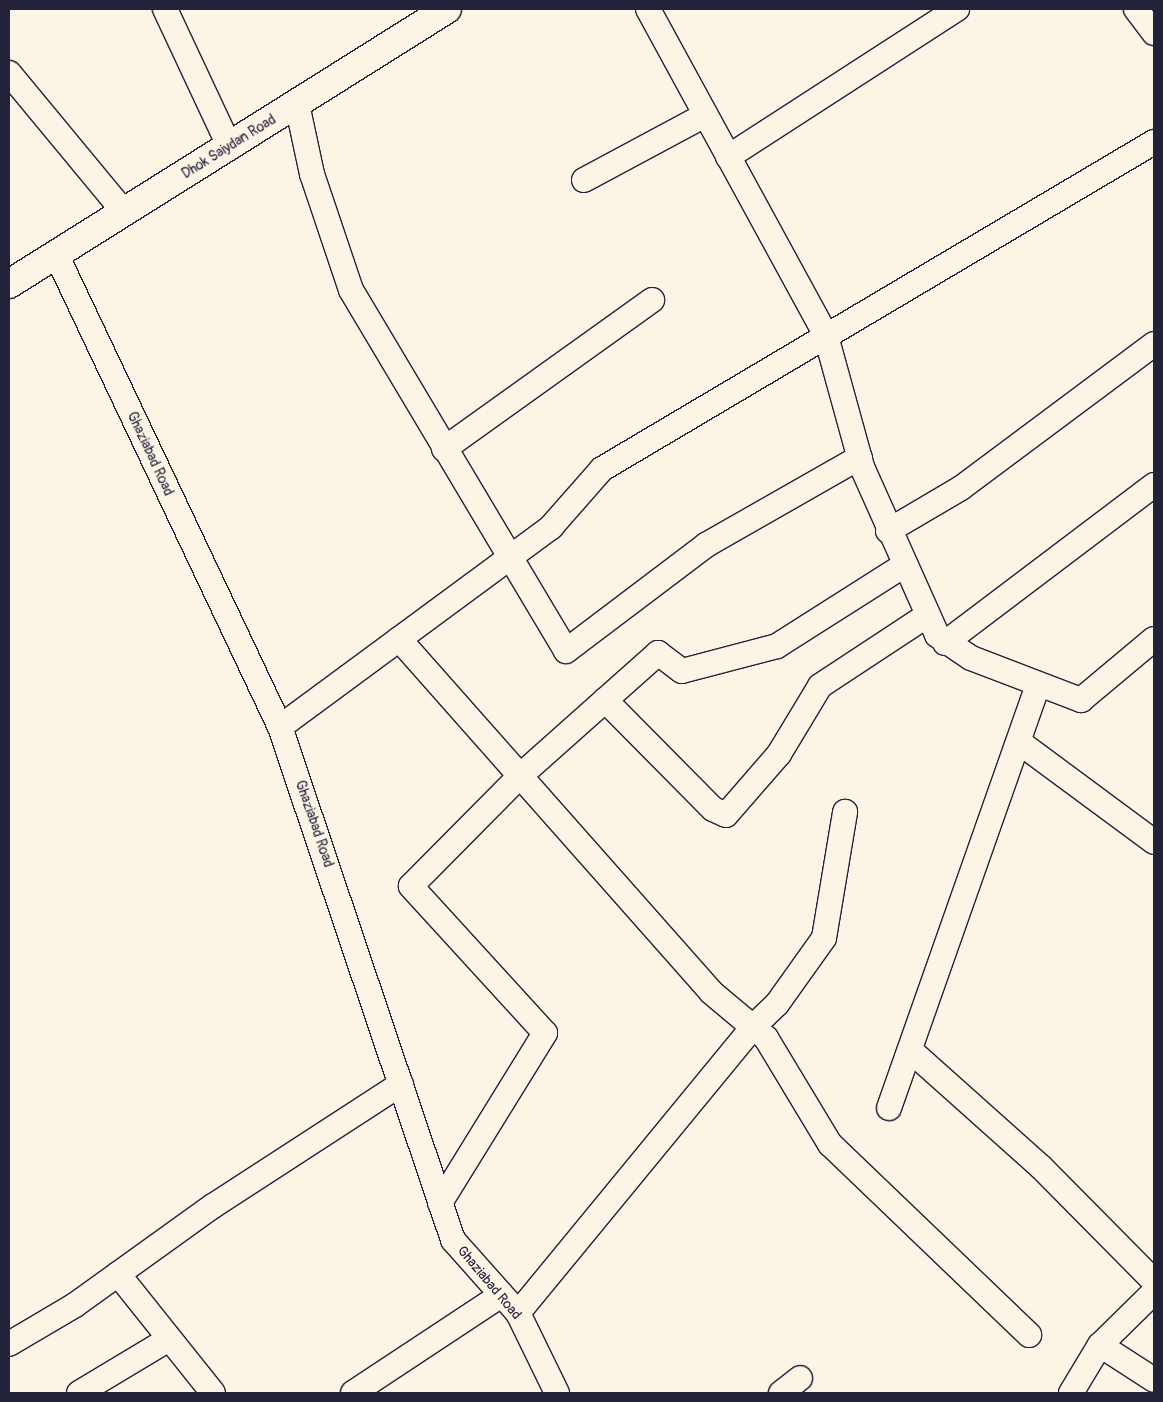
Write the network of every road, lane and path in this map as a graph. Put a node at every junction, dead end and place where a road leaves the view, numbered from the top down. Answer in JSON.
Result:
{"nodes":[{"id":1,"x":165,"y":9,"type":"edge"},
{"id":2,"x":448,"y":9,"type":"edge"},
{"id":3,"x":648,"y":9,"type":"edge"},
{"id":4,"x":957,"y":9,"type":"edge"},
{"id":5,"x":1136,"y":9,"type":"edge"},
{"id":6,"x":1154,"y":33,"type":"edge"},
{"id":7,"x":9,"y":73,"type":"edge"},
{"id":8,"x":297,"y":104,"type":"junction"},
{"id":9,"x":705,"y":115,"type":"junction"},
{"id":10,"x":1154,"y":142,"type":"edge"},
{"id":11,"x":230,"y":148,"type":"junction"},
{"id":12,"x":728,"y":157,"type":"junction"},
{"id":13,"x":584,"y":180,"type":"dead end"},
{"id":14,"x":124,"y":212,"type":"junction"},
{"id":15,"x":56,"y":254,"type":"junction"},
{"id":16,"x":9,"y":284,"type":"edge"},
{"id":17,"x":652,"y":300,"type":"dead end"},
{"id":18,"x":826,"y":336,"type":"junction"},
{"id":19,"x":1154,"y":344,"type":"edge"},
{"id":20,"x":444,"y":449,"type":"junction"},
{"id":21,"x":860,"y":457,"type":"junction"},
{"id":22,"x":1154,"y":485,"type":"edge"},
{"id":23,"x":888,"y":531,"type":"junction"},
{"id":24,"x":508,"y":558,"type":"junction"},
{"id":25,"x":903,"y":566,"type":"junction"},
{"id":26,"x":926,"y":616,"type":"junction"},
{"id":27,"x":399,"y":639,"type":"junction"},
{"id":28,"x":1154,"y":639,"type":"edge"},
{"id":29,"x":946,"y":643,"type":"junction"},
{"id":30,"x":1038,"y":684,"type":"junction"},
{"id":31,"x":605,"y":700,"type":"junction"},
{"id":32,"x":280,"y":727,"type":"junction"},
{"id":33,"x":1019,"y":742,"type":"junction"},
{"id":34,"x":520,"y":776,"type":"junction"},
{"id":35,"x":845,"y":812,"type":"dead end"},
{"id":36,"x":1154,"y":842,"type":"edge"},
{"id":37,"x":754,"y":1026,"type":"junction"},
{"id":38,"x":910,"y":1050,"type":"junction"},
{"id":39,"x":401,"y":1084,"type":"junction"},
{"id":40,"x":889,"y":1108,"type":"dead end"},
{"id":41,"x":440,"y":1203,"type":"junction"},
{"id":42,"x":118,"y":1274,"type":"junction"},
{"id":43,"x":1154,"y":1281,"type":"edge"},
{"id":44,"x":1154,"y":1292,"type":"edge"},
{"id":45,"x":501,"y":1295,"type":"junction"},
{"id":46,"x":518,"y":1314,"type":"junction"},
{"id":47,"x":1029,"y":1334,"type":"dead end"},
{"id":48,"x":169,"y":1339,"type":"junction"},
{"id":49,"x":9,"y":1344,"type":"edge"},
{"id":50,"x":1100,"y":1345,"type":"junction"},
{"id":51,"x":800,"y":1378,"type":"dead end"},
{"id":52,"x":1154,"y":1380,"type":"edge"},
{"id":53,"x":79,"y":1393,"type":"edge"},
{"id":54,"x":213,"y":1393,"type":"edge"},
{"id":55,"x":353,"y":1393,"type":"edge"},
{"id":56,"x":557,"y":1393,"type":"edge"},
{"id":57,"x":781,"y":1393,"type":"edge"},
{"id":58,"x":1071,"y":1393,"type":"edge"}],
"edges":[{"from":1,"to":11,"type":"street"},
{"from":2,"to":8,"type":"main road","name":"Dhok Saiydan Road"},
{"from":3,"to":9,"type":"street"},
{"from":4,"to":12,"type":"street"},
{"from":5,"to":6,"type":"street"},
{"from":7,"to":14,"type":"street"},
{"from":8,"to":11,"type":"main road","name":"Dhok Saiydan Road"},
{"from":8,"to":20,"type":"street"},
{"from":9,"to":12,"type":"street"},
{"from":9,"to":13,"type":"street"},
{"from":10,"to":18,"type":"street"},
{"from":11,"to":14,"type":"main road","name":"Dhok Saiydan Road"},
{"from":12,"to":18,"type":"street"},
{"from":14,"to":15,"type":"main road","name":"Dhok Saiydan Road"},
{"from":15,"to":16,"type":"main road","name":"Dhok Saiydan Road"},
{"from":15,"to":32,"type":"street","name":"Ghaziabad Road"},
{"from":17,"to":20,"type":"street"},
{"from":18,"to":21,"type":"street"},
{"from":18,"to":24,"type":"street"},
{"from":19,"to":23,"type":"street"},
{"from":20,"to":24,"type":"street"},
{"from":21,"to":23,"type":"street"},
{"from":21,"to":24,"type":"street"},
{"from":22,"to":29,"type":"street"},
{"from":23,"to":25,"type":"street"},
{"from":24,"to":27,"type":"street"},
{"from":25,"to":26,"type":"street"},
{"from":25,"to":31,"type":"street"},
{"from":26,"to":29,"type":"street"},
{"from":26,"to":31,"type":"street"},
{"from":27,"to":32,"type":"street"},
{"from":27,"to":34,"type":"street"},
{"from":28,"to":30,"type":"street"},
{"from":29,"to":30,"type":"street"},
{"from":30,"to":33,"type":"street"},
{"from":31,"to":34,"type":"street"},
{"from":32,"to":39,"type":"street","name":"Ghaziabad Road"},
{"from":33,"to":36,"type":"street"},
{"from":33,"to":38,"type":"street"},
{"from":34,"to":37,"type":"street"},
{"from":34,"to":41,"type":"street"},
{"from":35,"to":37,"type":"street"},
{"from":37,"to":46,"type":"street"},
{"from":37,"to":47,"type":"street"},
{"from":38,"to":40,"type":"street"},
{"from":38,"to":43,"type":"street"},
{"from":39,"to":41,"type":"street","name":"Ghaziabad Road"},
{"from":39,"to":42,"type":"street"},
{"from":41,"to":45,"type":"street","name":"Ghaziabad Road"},
{"from":42,"to":48,"type":"street"},
{"from":42,"to":49,"type":"street"},
{"from":44,"to":50,"type":"street"},
{"from":45,"to":46,"type":"street","name":"Ghaziabad Road"},
{"from":45,"to":55,"type":"street"},
{"from":46,"to":56,"type":"street","name":"Ghaziabad Road"},
{"from":48,"to":53,"type":"street"},
{"from":48,"to":54,"type":"street"},
{"from":50,"to":52,"type":"street"},
{"from":50,"to":58,"type":"street"},
{"from":51,"to":57,"type":"street"}]}
